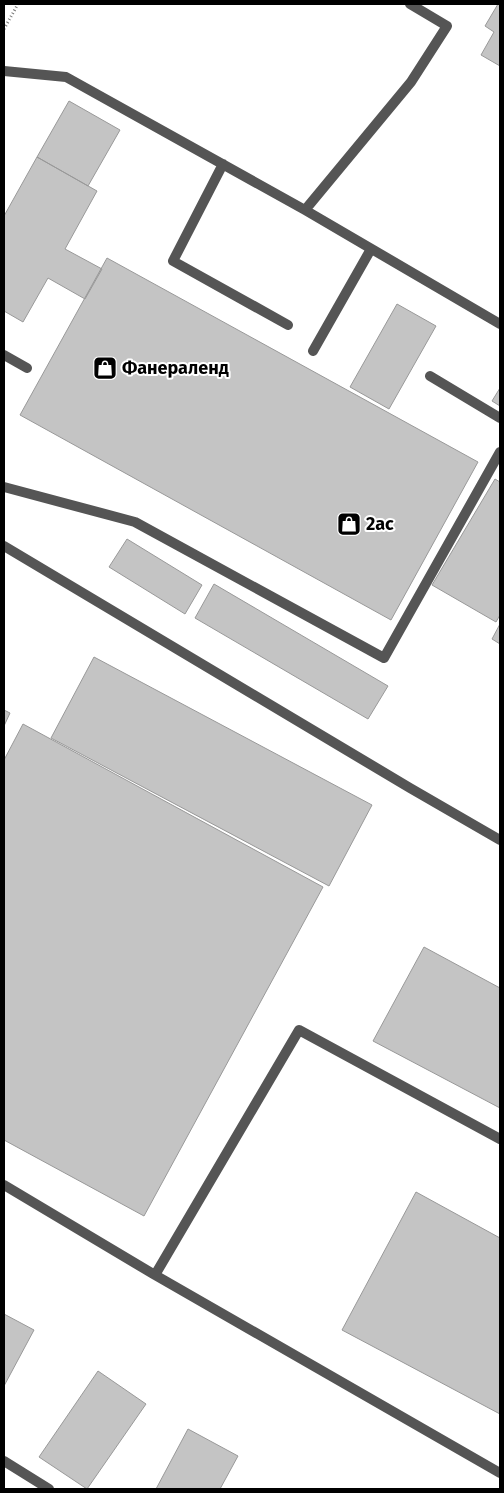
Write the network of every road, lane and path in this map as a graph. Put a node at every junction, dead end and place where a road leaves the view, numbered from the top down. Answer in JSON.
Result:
{"nodes":[{"id":1,"x":18,"y":4,"type":"edge"},
{"id":2,"x":410,"y":4,"type":"edge"},
{"id":3,"x":4,"y":29,"type":"edge"},
{"id":4,"x":4,"y":71,"type":"edge"},
{"id":5,"x":223,"y":164,"type":"junction"},
{"id":6,"x":305,"y":210,"type":"junction"},
{"id":7,"x":371,"y":249,"type":"junction"},
{"id":8,"x":500,"y":324,"type":"edge"},
{"id":9,"x":288,"y":325,"type":"dead end"},
{"id":10,"x":314,"y":351,"type":"dead end"},
{"id":11,"x":4,"y":355,"type":"edge"},
{"id":12,"x":27,"y":368,"type":"dead end"},
{"id":13,"x":430,"y":376,"type":"dead end"},
{"id":14,"x":500,"y":418,"type":"edge"},
{"id":15,"x":500,"y":452,"type":"edge"},
{"id":16,"x":4,"y":487,"type":"edge"},
{"id":17,"x":4,"y":546,"type":"edge"},
{"id":18,"x":500,"y":840,"type":"edge"},
{"id":19,"x":500,"y":1139,"type":"edge"},
{"id":20,"x":4,"y":1185,"type":"edge"},
{"id":21,"x":155,"y":1275,"type":"junction"},
{"id":22,"x":4,"y":1461,"type":"edge"},
{"id":23,"x":500,"y":1473,"type":"edge"},
{"id":24,"x":49,"y":1489,"type":"edge"}],
"edges":[{"from":1,"to":3,"type":"path"},
{"from":2,"to":6,"type":"lane"},
{"from":4,"to":5,"type":"lane"},
{"from":5,"to":6,"type":"lane"},
{"from":5,"to":9,"type":"lane"},
{"from":6,"to":7,"type":"lane"},
{"from":7,"to":8,"type":"lane"},
{"from":7,"to":10,"type":"lane"},
{"from":11,"to":12,"type":"lane"},
{"from":13,"to":14,"type":"lane"},
{"from":15,"to":16,"type":"lane"},
{"from":17,"to":18,"type":"lane"},
{"from":19,"to":21,"type":"lane"},
{"from":20,"to":21,"type":"lane"},
{"from":21,"to":23,"type":"lane"},
{"from":22,"to":24,"type":"lane"}]}
